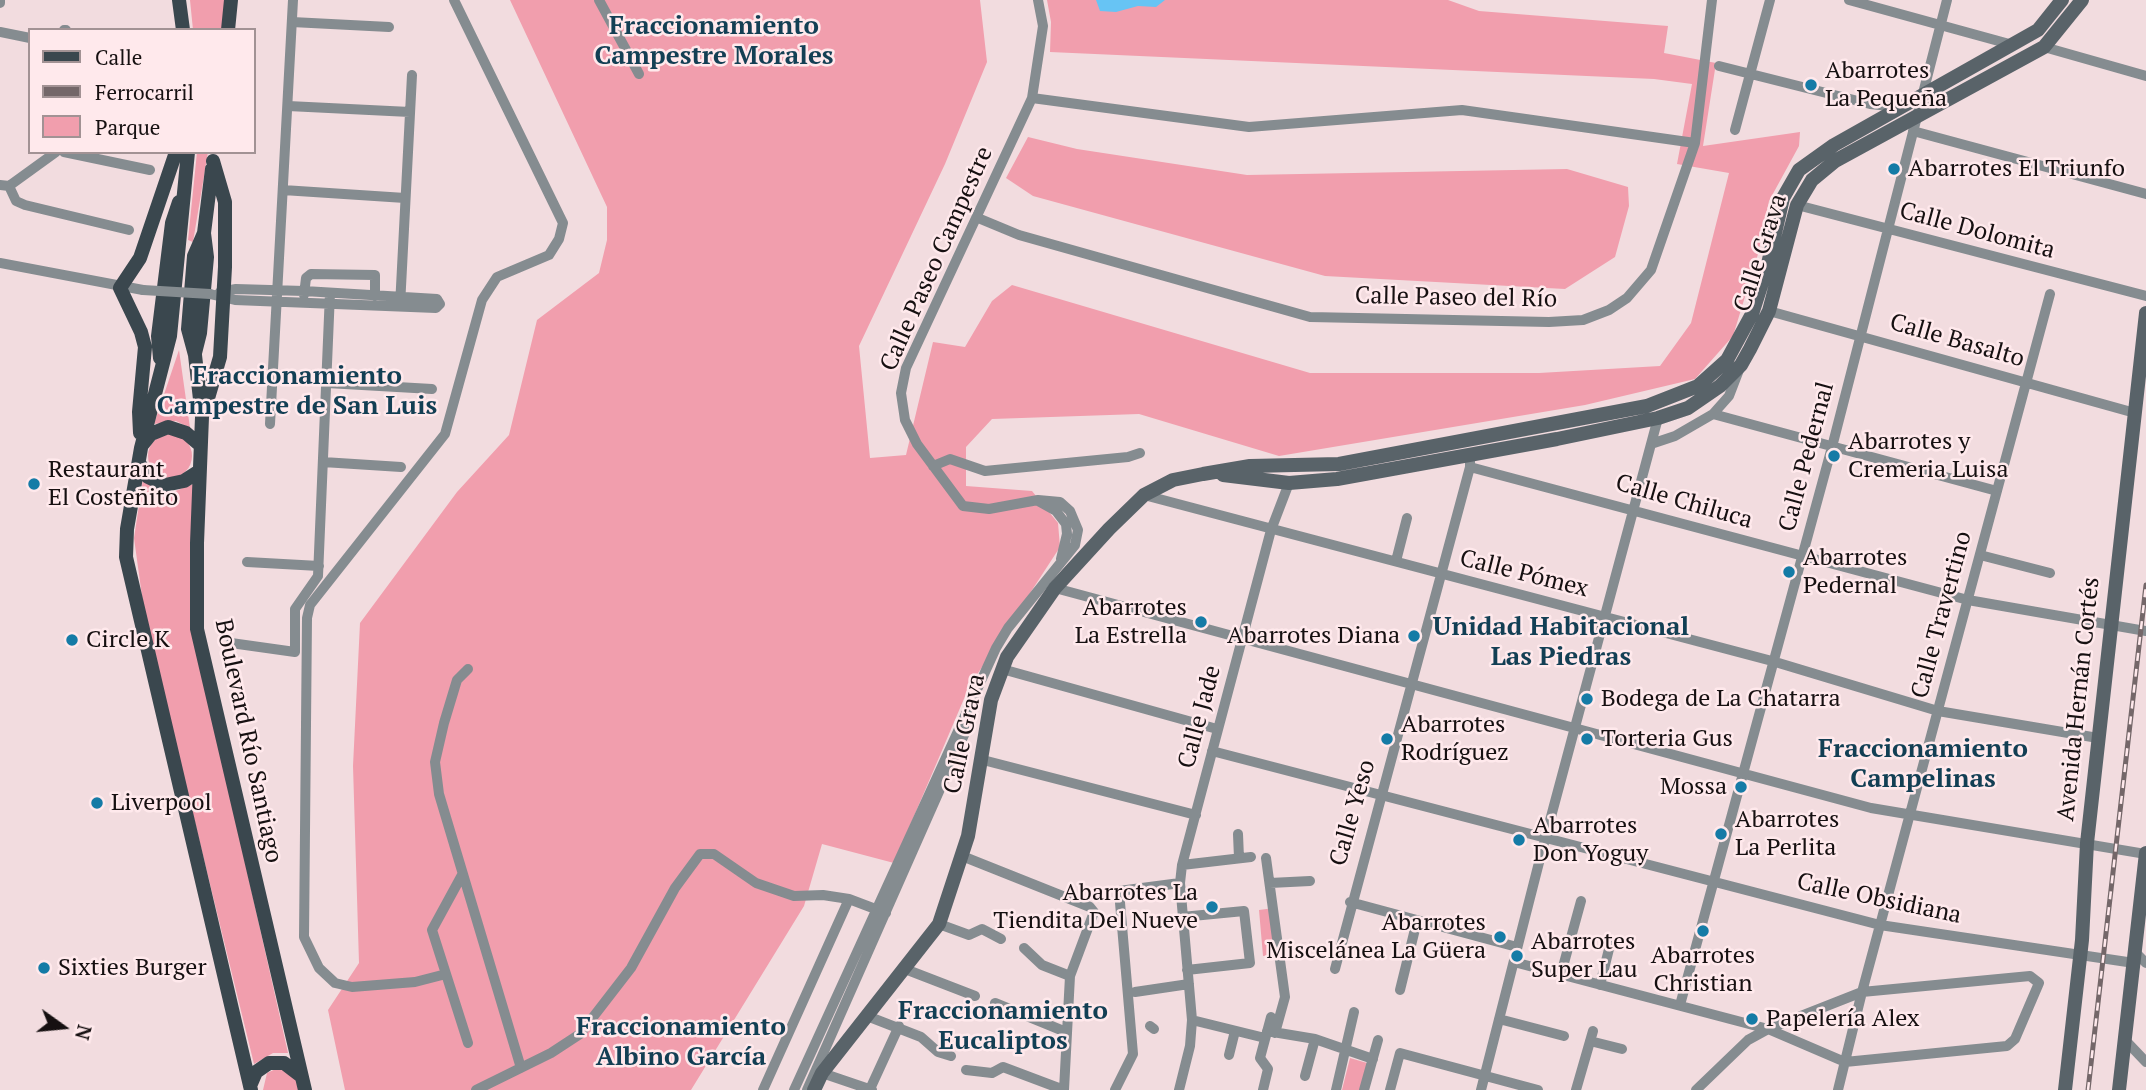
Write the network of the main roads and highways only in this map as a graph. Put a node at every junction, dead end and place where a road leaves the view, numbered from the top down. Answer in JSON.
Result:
{"nodes":[{"id":1,"x":179,"y":0,"type":"edge"},
{"id":2,"x":231,"y":0,"type":"edge"},
{"id":3,"x":2062,"y":0,"type":"edge"},
{"id":4,"x":2082,"y":0,"type":"edge"},
{"id":5,"x":184,"y":28,"type":"edge"},
{"id":6,"x":228,"y":28,"type":"edge"},
{"id":7,"x":175,"y":154,"type":"edge"},
{"id":8,"x":188,"y":154,"type":"edge"},
{"id":9,"x":214,"y":157,"type":"edge"},
{"id":10,"x":2146,"y":313,"type":"edge"},
{"id":11,"x":202,"y":416,"type":"junction"},
{"id":12,"x":200,"y":445,"type":"junction"},
{"id":13,"x":140,"y":456,"type":"junction"},
{"id":14,"x":198,"y":472,"type":"junction"},
{"id":15,"x":1211,"y":473,"type":"junction"},
{"id":16,"x":2146,"y":854,"type":"edge"},
{"id":17,"x":2139,"y":950,"type":"edge"},
{"id":18,"x":822,"y":1076,"type":"edge"},
{"id":19,"x":303,"y":1086,"type":"edge"},
{"id":20,"x":251,"y":1088,"type":"edge"},
{"id":21,"x":822,"y":1090,"type":"edge"},
{"id":22,"x":2065,"y":1090,"type":"edge"},
{"id":23,"x":2119,"y":1090,"type":"edge"}],
"edges":[{"from":1,"to":5,"type":"main road"},
{"from":2,"to":6,"type":"main road"},
{"from":3,"to":15,"type":"main road","name":"Calle Grava"},
{"from":4,"to":15,"type":"main road","name":"Calle Grava"},
{"from":7,"to":13,"type":"main road"},
{"from":8,"to":13,"type":"main road"},
{"from":9,"to":11,"type":"main road","name":"Boulevard Río Santiago"},
{"from":9,"to":11,"type":"main road"},
{"from":10,"to":22,"type":"main road","name":"Avenida Hernán Cortés"},
{"from":11,"to":12,"type":"main road","name":"Boulevard Río Santiago"},
{"from":12,"to":13,"type":"main road"},
{"from":12,"to":14,"type":"main road","name":"Boulevard Río Santiago"},
{"from":13,"to":14,"type":"main road"},
{"from":13,"to":20,"type":"main road"},
{"from":14,"to":19,"type":"main road","name":"Boulevard Río Santiago"},
{"from":15,"to":18,"type":"main road","name":"Calle Grava"},
{"from":16,"to":17,"type":"main road"},
{"from":17,"to":23,"type":"main road"},
{"from":18,"to":21,"type":"main road","name":"Calle Grava"},
{"from":19,"to":20,"type":"main road"}]}
